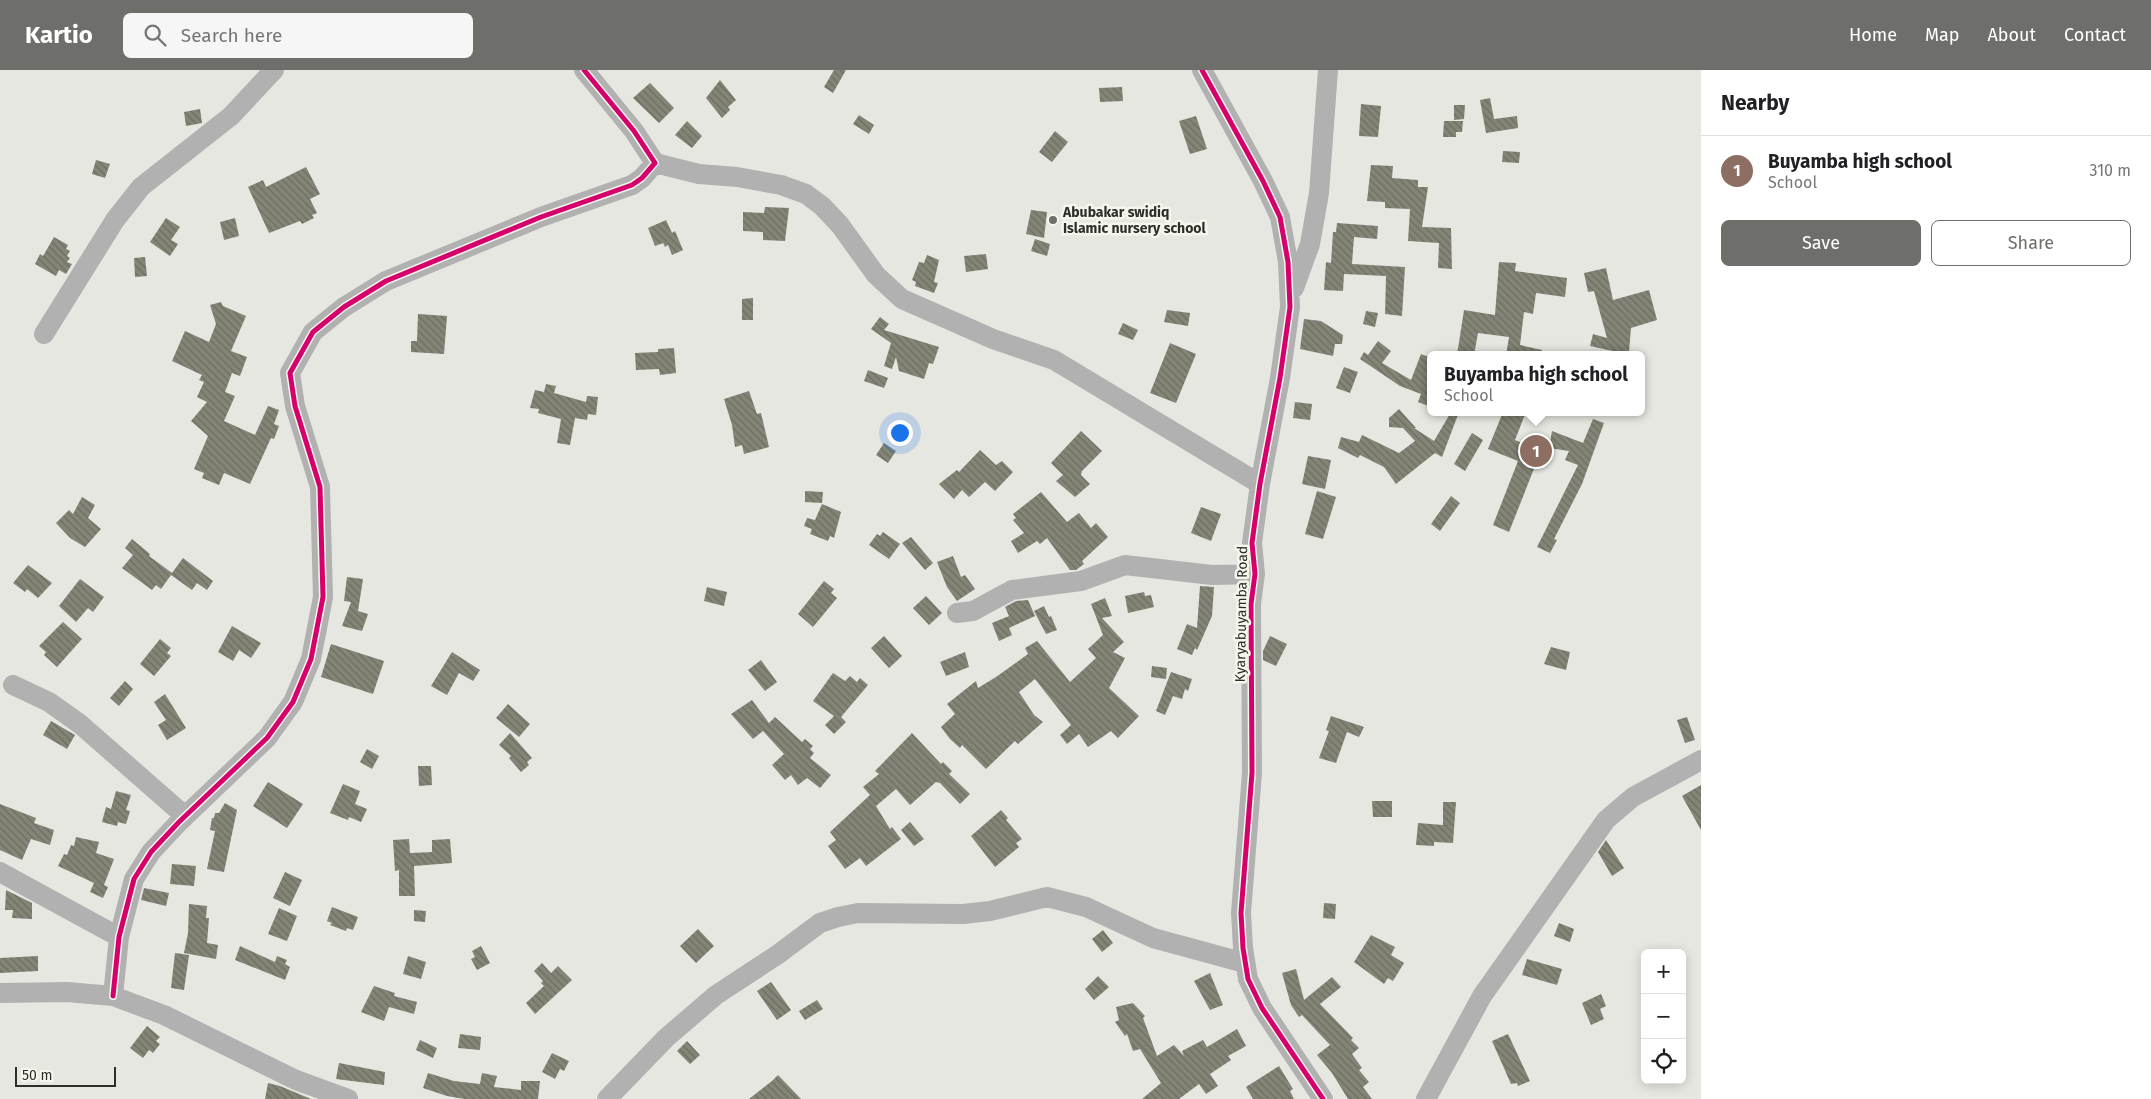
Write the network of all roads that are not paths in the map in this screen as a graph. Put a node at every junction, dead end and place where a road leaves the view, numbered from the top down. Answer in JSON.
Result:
{"nodes":[{"id":1,"x":274,"y":70,"type":"edge"},
{"id":2,"x":584,"y":70,"type":"edge"},
{"id":3,"x":1202,"y":70,"type":"edge"},
{"id":4,"x":1328,"y":70,"type":"edge"},
{"id":5,"x":654,"y":163,"type":"junction"},
{"id":6,"x":1290,"y":308,"type":"junction"},
{"id":7,"x":44,"y":334,"type":"dead end"},
{"id":8,"x":1260,"y":484,"type":"junction"},
{"id":9,"x":1254,"y":574,"type":"junction"},
{"id":10,"x":957,"y":613,"type":"dead end"},
{"id":11,"x":13,"y":685,"type":"dead end"},
{"id":12,"x":1701,"y":760,"type":"edge"},
{"id":13,"x":185,"y":816,"type":"junction"},
{"id":14,"x":0,"y":872,"type":"edge"},
{"id":15,"x":119,"y":937,"type":"junction"},
{"id":16,"x":1245,"y":963,"type":"junction"},
{"id":17,"x":0,"y":993,"type":"edge"},
{"id":18,"x":113,"y":996,"type":"junction"},
{"id":19,"x":348,"y":1099,"type":"edge"},
{"id":20,"x":607,"y":1099,"type":"edge"},
{"id":21,"x":1323,"y":1099,"type":"edge"},
{"id":22,"x":1426,"y":1099,"type":"edge"}],
"edges":[{"from":1,"to":7,"type":"street"},
{"from":2,"to":5,"type":"street"},
{"from":3,"to":6,"type":"street","name":"Kyaryabuyamba Road"},
{"from":4,"to":6,"type":"street"},
{"from":5,"to":8,"type":"street"},
{"from":5,"to":13,"type":"street"},
{"from":6,"to":8,"type":"street","name":"Kyaryabuyamba Road"},
{"from":8,"to":9,"type":"street","name":"Kyaryabuyamba Road"},
{"from":9,"to":10,"type":"street"},
{"from":9,"to":16,"type":"street","name":"Kyaryabuyamba Road"},
{"from":11,"to":13,"type":"street"},
{"from":12,"to":22,"type":"street"},
{"from":13,"to":15,"type":"street"},
{"from":14,"to":15,"type":"street"},
{"from":15,"to":18,"type":"street"},
{"from":16,"to":20,"type":"street"},
{"from":16,"to":21,"type":"street","name":"Kyaryabuyamba Road"},
{"from":17,"to":18,"type":"street"},
{"from":18,"to":19,"type":"street"}]}
